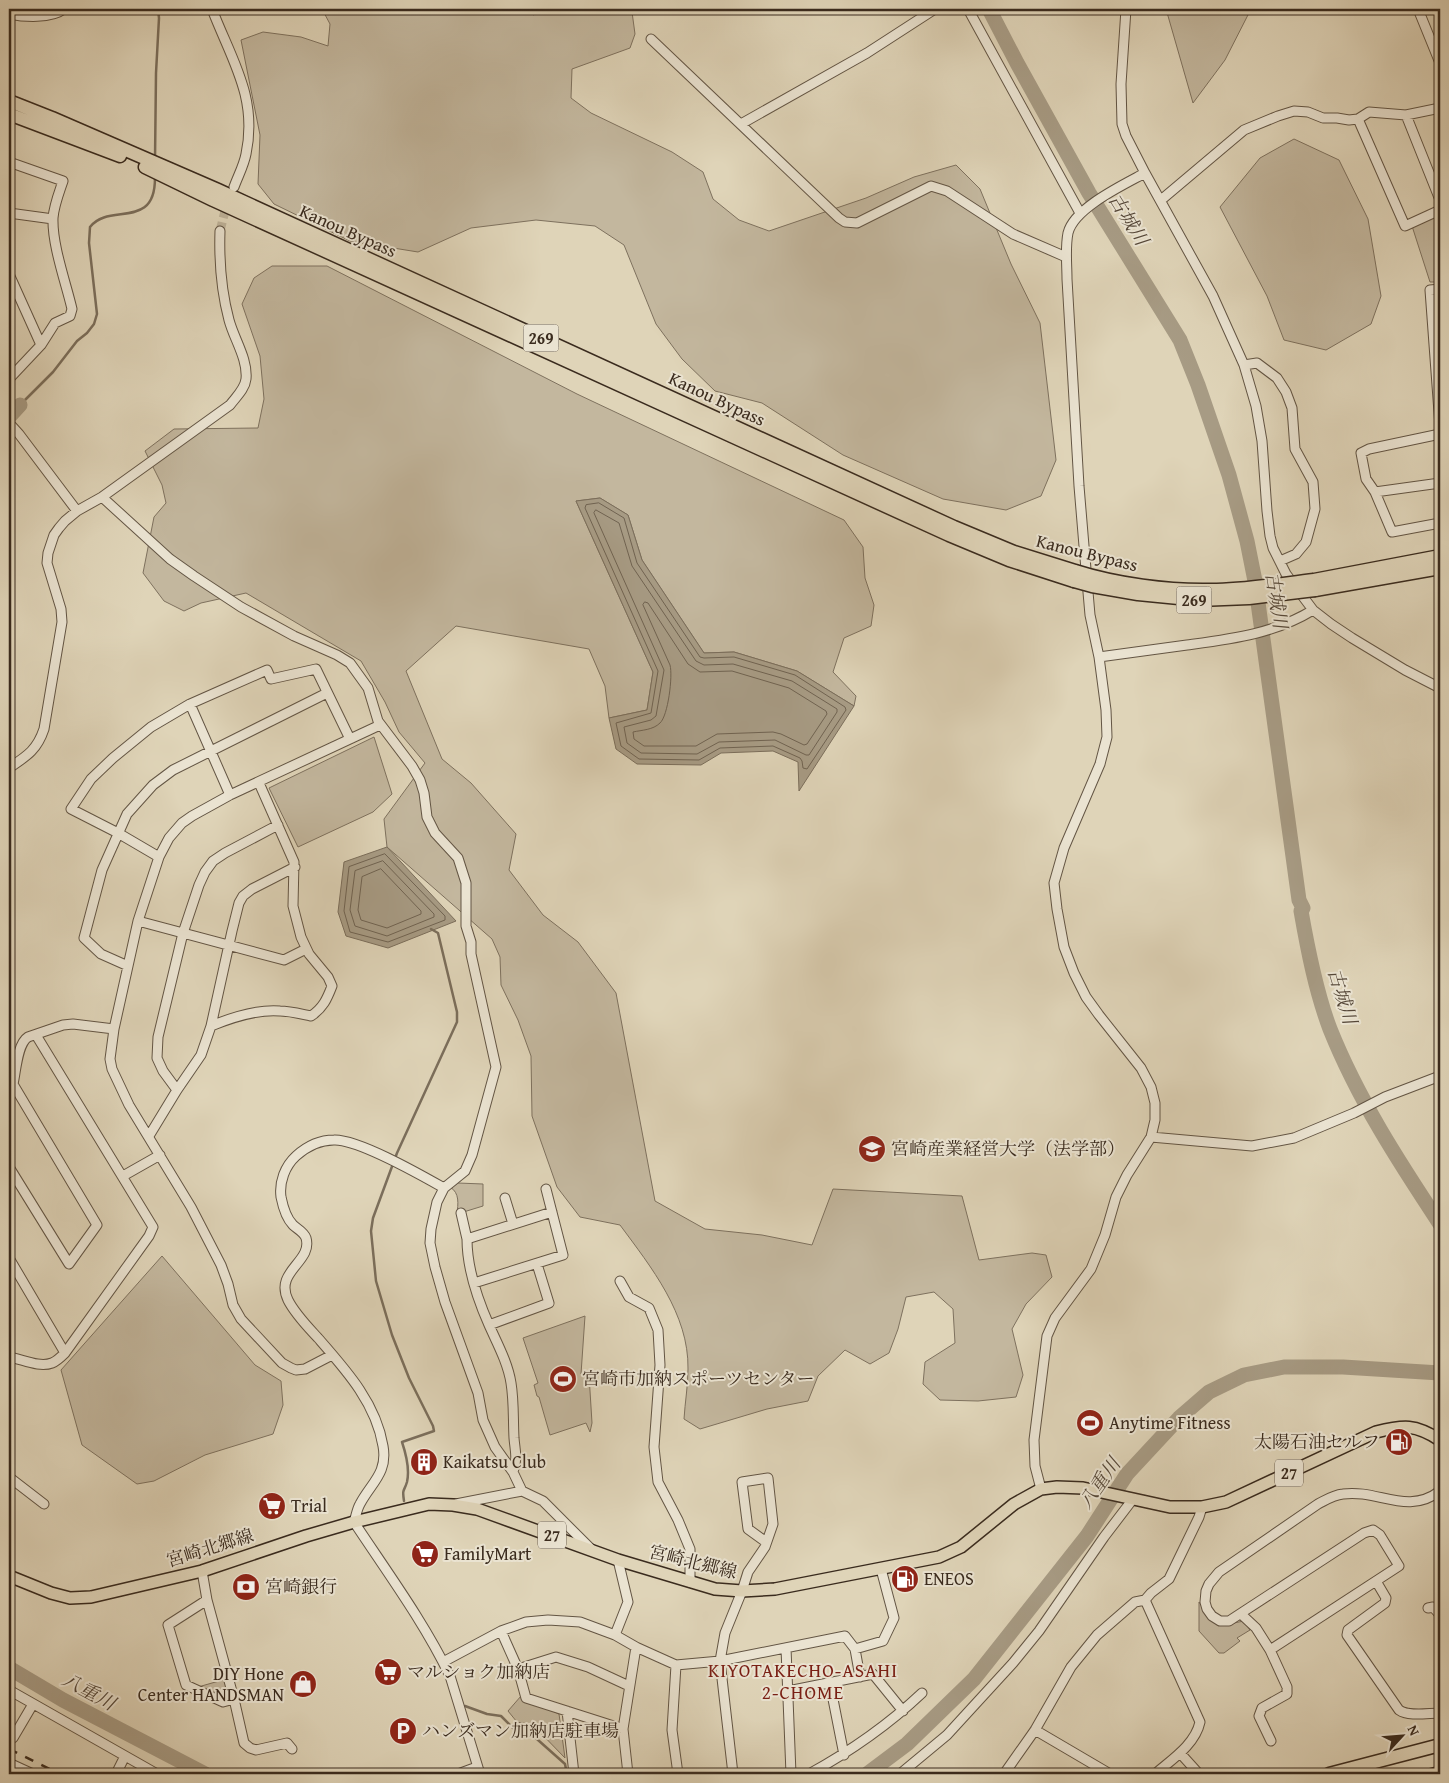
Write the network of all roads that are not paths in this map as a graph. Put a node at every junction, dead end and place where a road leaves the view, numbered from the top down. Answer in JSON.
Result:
{"nodes":[{"id":1,"x":64,"y":9,"type":"edge"},
{"id":2,"x":212,"y":9,"type":"edge"},
{"id":3,"x":935,"y":9,"type":"edge"},
{"id":4,"x":968,"y":9,"type":"edge"},
{"id":5,"x":1126,"y":9,"type":"edge"},
{"id":6,"x":1418,"y":9,"type":"edge"},
{"id":7,"x":9,"y":14,"type":"edge"},
{"id":8,"x":651,"y":39,"type":"dead end"},
{"id":9,"x":1440,"y":63,"type":"edge"},
{"id":10,"x":9,"y":101,"type":"edge"},
{"id":11,"x":1440,"y":108,"type":"edge"},
{"id":12,"x":9,"y":114,"type":"edge"},
{"id":13,"x":1406,"y":115,"type":"junction"},
{"id":14,"x":1358,"y":119,"type":"junction"},
{"id":15,"x":741,"y":124,"type":"junction"},
{"id":16,"x":9,"y":162,"type":"edge"},
{"id":17,"x":1145,"y":173,"type":"junction"},
{"id":18,"x":234,"y":187,"type":"dead end"},
{"id":19,"x":1161,"y":200,"type":"junction"},
{"id":20,"x":1440,"y":200,"type":"edge"},
{"id":21,"x":1440,"y":210,"type":"edge"},
{"id":22,"x":1082,"y":211,"type":"junction"},
{"id":23,"x":9,"y":213,"type":"edge"},
{"id":24,"x":53,"y":220,"type":"junction"},
{"id":25,"x":220,"y":231,"type":"tunnel mouth"},
{"id":26,"x":1066,"y":257,"type":"junction"},
{"id":27,"x":9,"y":274,"type":"edge"},
{"id":28,"x":1440,"y":289,"type":"edge"},
{"id":29,"x":41,"y":345,"type":"junction"},
{"id":30,"x":1244,"y":366,"type":"junction"},
{"id":31,"x":9,"y":379,"type":"edge"},
{"id":32,"x":9,"y":423,"type":"edge"},
{"id":33,"x":1440,"y":426,"type":"edge"},
{"id":34,"x":1440,"y":434,"type":"edge"},
{"id":35,"x":1440,"y":483,"type":"edge"},
{"id":36,"x":1375,"y":492,"type":"junction"},
{"id":37,"x":102,"y":497,"type":"junction"},
{"id":38,"x":77,"y":512,"type":"junction"},
{"id":39,"x":1440,"y":523,"type":"edge"},
{"id":40,"x":1440,"y":556,"type":"edge"},
{"id":41,"x":1280,"y":561,"type":"junction"},
{"id":42,"x":1440,"y":568,"type":"edge"},
{"id":43,"x":1074,"y":576,"type":"junction"},
{"id":44,"x":1314,"y":585,"type":"junction"},
{"id":45,"x":1312,"y":610,"type":"junction"},
{"id":46,"x":1099,"y":657,"type":"junction"},
{"id":47,"x":1440,"y":688,"type":"edge"},
{"id":48,"x":327,"y":693,"type":"junction"},
{"id":49,"x":190,"y":704,"type":"junction"},
{"id":50,"x":380,"y":725,"type":"junction"},
{"id":51,"x":350,"y":739,"type":"junction"},
{"id":52,"x":211,"y":751,"type":"junction"},
{"id":53,"x":9,"y":768,"type":"edge"},
{"id":54,"x":259,"y":783,"type":"junction"},
{"id":55,"x":230,"y":795,"type":"junction"},
{"id":56,"x":278,"y":825,"type":"junction"},
{"id":57,"x":118,"y":833,"type":"junction"},
{"id":58,"x":159,"y":857,"type":"junction"},
{"id":59,"x":295,"y":867,"type":"junction"},
{"id":60,"x":138,"y":922,"type":"junction"},
{"id":61,"x":183,"y":934,"type":"junction"},
{"id":62,"x":230,"y":946,"type":"junction"},
{"id":63,"x":306,"y":949,"type":"junction"},
{"id":64,"x":128,"y":966,"type":"junction"},
{"id":65,"x":212,"y":1026,"type":"junction"},
{"id":66,"x":114,"y":1029,"type":"junction"},
{"id":67,"x":36,"y":1034,"type":"junction"},
{"id":68,"x":1440,"y":1076,"type":"edge"},
{"id":69,"x":177,"y":1090,"type":"junction"},
{"id":70,"x":149,"y":1136,"type":"junction"},
{"id":71,"x":1151,"y":1137,"type":"junction"},
{"id":72,"x":160,"y":1155,"type":"junction"},
{"id":73,"x":9,"y":1167,"type":"edge"},
{"id":74,"x":122,"y":1176,"type":"junction"},
{"id":75,"x":444,"y":1188,"type":"junction"},
{"id":76,"x":546,"y":1188,"type":"dead end"},
{"id":77,"x":505,"y":1198,"type":"dead end"},
{"id":78,"x":552,"y":1212,"type":"junction"},
{"id":79,"x":461,"y":1213,"type":"dead end"},
{"id":80,"x":513,"y":1224,"type":"junction"},
{"id":81,"x":467,"y":1239,"type":"junction"},
{"id":82,"x":9,"y":1258,"type":"edge"},
{"id":83,"x":537,"y":1264,"type":"junction"},
{"id":84,"x":620,"y":1281,"type":"dead end"},
{"id":85,"x":474,"y":1283,"type":"junction"},
{"id":86,"x":489,"y":1325,"type":"junction"},
{"id":87,"x":65,"y":1353,"type":"junction"},
{"id":88,"x":332,"y":1355,"type":"junction"},
{"id":89,"x":9,"y":1357,"type":"edge"},
{"id":90,"x":1440,"y":1440,"type":"edge"},
{"id":91,"x":514,"y":1472,"type":"junction"},
{"id":92,"x":9,"y":1477,"type":"edge"},
{"id":93,"x":1040,"y":1489,"type":"junction"},
{"id":94,"x":522,"y":1491,"type":"junction"},
{"id":95,"x":1440,"y":1491,"type":"edge"},
{"id":96,"x":1133,"y":1499,"type":"junction"},
{"id":97,"x":44,"y":1504,"type":"dead end"},
{"id":98,"x":453,"y":1505,"type":"junction"},
{"id":99,"x":1202,"y":1507,"type":"junction"},
{"id":100,"x":354,"y":1522,"type":"junction"},
{"id":101,"x":766,"y":1542,"type":"junction"},
{"id":102,"x":592,"y":1550,"type":"junction"},
{"id":103,"x":618,"y":1560,"type":"junction"},
{"id":104,"x":881,"y":1569,"type":"junction"},
{"id":105,"x":202,"y":1571,"type":"junction"},
{"id":106,"x":9,"y":1576,"type":"edge"},
{"id":107,"x":1376,"y":1581,"type":"junction"},
{"id":108,"x":690,"y":1582,"type":"junction"},
{"id":109,"x":742,"y":1592,"type":"junction"},
{"id":110,"x":207,"y":1600,"type":"junction"},
{"id":111,"x":1145,"y":1600,"type":"junction"},
{"id":112,"x":1428,"y":1608,"type":"dead end"},
{"id":113,"x":1241,"y":1614,"type":"junction"},
{"id":114,"x":1440,"y":1615,"type":"edge"},
{"id":115,"x":501,"y":1631,"type":"junction"},
{"id":116,"x":615,"y":1635,"type":"junction"},
{"id":117,"x":636,"y":1647,"type":"junction"},
{"id":118,"x":786,"y":1648,"type":"junction"},
{"id":119,"x":856,"y":1648,"type":"junction"},
{"id":120,"x":1270,"y":1650,"type":"junction"},
{"id":121,"x":720,"y":1661,"type":"junction"},
{"id":122,"x":443,"y":1662,"type":"junction"},
{"id":123,"x":676,"y":1665,"type":"junction"},
{"id":124,"x":518,"y":1670,"type":"junction"},
{"id":125,"x":860,"y":1677,"type":"junction"},
{"id":126,"x":830,"y":1684,"type":"junction"},
{"id":127,"x":629,"y":1686,"type":"junction"},
{"id":128,"x":9,"y":1690,"type":"edge"},
{"id":129,"x":788,"y":1691,"type":"junction"},
{"id":130,"x":922,"y":1693,"type":"dead end"},
{"id":131,"x":234,"y":1699,"type":"junction"},
{"id":132,"x":33,"y":1704,"type":"junction"},
{"id":133,"x":567,"y":1711,"type":"junction"},
{"id":134,"x":903,"y":1711,"type":"junction"},
{"id":135,"x":1440,"y":1712,"type":"edge"},
{"id":136,"x":623,"y":1729,"type":"junction"},
{"id":137,"x":1035,"y":1730,"type":"junction"},
{"id":138,"x":13,"y":1738,"type":"dead end"},
{"id":139,"x":1271,"y":1741,"type":"dead end"},
{"id":140,"x":1440,"y":1746,"type":"edge"},
{"id":141,"x":292,"y":1749,"type":"dead end"},
{"id":142,"x":1180,"y":1753,"type":"junction"},
{"id":143,"x":844,"y":1755,"type":"junction"},
{"id":144,"x":125,"y":1756,"type":"junction"},
{"id":145,"x":1440,"y":1759,"type":"edge"},
{"id":146,"x":9,"y":1763,"type":"edge"},
{"id":147,"x":478,"y":1770,"type":"edge"},
{"id":148,"x":32,"y":1774,"type":"edge"},
{"id":149,"x":116,"y":1774,"type":"edge"},
{"id":150,"x":156,"y":1774,"type":"edge"},
{"id":151,"x":458,"y":1774,"type":"edge"},
{"id":152,"x":574,"y":1774,"type":"edge"},
{"id":153,"x":628,"y":1774,"type":"edge"},
{"id":154,"x":678,"y":1774,"type":"edge"},
{"id":155,"x":734,"y":1774,"type":"edge"},
{"id":156,"x":791,"y":1774,"type":"edge"},
{"id":157,"x":809,"y":1774,"type":"edge"},
{"id":158,"x":900,"y":1774,"type":"edge"},
{"id":159,"x":1004,"y":1774,"type":"edge"},
{"id":160,"x":1110,"y":1774,"type":"edge"},
{"id":161,"x":1154,"y":1774,"type":"edge"},
{"id":162,"x":1199,"y":1774,"type":"edge"},
{"id":163,"x":1329,"y":1774,"type":"edge"},
{"id":164,"x":1382,"y":1774,"type":"edge"}],
"edges":[{"from":1,"to":7,"type":"street"},
{"from":2,"to":18,"type":"street"},
{"from":3,"to":15,"type":"street"},
{"from":4,"to":22,"type":"street"},
{"from":5,"to":17,"type":"street"},
{"from":6,"to":9,"type":"street"},
{"from":8,"to":15,"type":"street"},
{"from":10,"to":43,"type":"highway","name":"Kanou Bypass","number":"269"},
{"from":11,"to":13,"type":"street"},
{"from":12,"to":43,"type":"highway","name":"Kanou Bypass","number":"269"},
{"from":13,"to":14,"type":"street"},
{"from":13,"to":20,"type":"street"},
{"from":14,"to":19,"type":"street"},
{"from":14,"to":21,"type":"street"},
{"from":15,"to":26,"type":"street"},
{"from":16,"to":24,"type":"street"},
{"from":17,"to":19,"type":"street"},
{"from":17,"to":22,"type":"street"},
{"from":19,"to":30,"type":"street"},
{"from":22,"to":26,"type":"street"},
{"from":23,"to":24,"type":"street"},
{"from":24,"to":29,"type":"street"},
{"from":25,"to":37,"type":"street"},
{"from":26,"to":46,"type":"street"},
{"from":27,"to":29,"type":"street"},
{"from":28,"to":33,"type":"street"},
{"from":29,"to":31,"type":"street"},
{"from":30,"to":41,"type":"street"},
{"from":30,"to":41,"type":"street"},
{"from":32,"to":38,"type":"street"},
{"from":34,"to":36,"type":"street"},
{"from":35,"to":36,"type":"street"},
{"from":36,"to":39,"type":"street"},
{"from":37,"to":38,"type":"street"},
{"from":37,"to":50,"type":"street"},
{"from":38,"to":53,"type":"street"},
{"from":40,"to":44,"type":"highway","name":"Kanou Bypass","number":"269"},
{"from":41,"to":45,"type":"street"},
{"from":42,"to":44,"type":"highway","name":"Kanou Bypass","number":"269"},
{"from":43,"to":44,"type":"highway","name":"Kanou Bypass","number":"269","bridge":true},
{"from":45,"to":46,"type":"street"},
{"from":45,"to":47,"type":"street"},
{"from":46,"to":71,"type":"street"},
{"from":48,"to":49,"type":"street"},
{"from":48,"to":51,"type":"street"},
{"from":48,"to":52,"type":"street"},
{"from":49,"to":52,"type":"street"},
{"from":49,"to":57,"type":"street"},
{"from":50,"to":51,"type":"street"},
{"from":50,"to":75,"type":"street"},
{"from":51,"to":54,"type":"street"},
{"from":52,"to":55,"type":"street"},
{"from":52,"to":57,"type":"street"},
{"from":54,"to":55,"type":"street"},
{"from":54,"to":56,"type":"street"},
{"from":55,"to":58,"type":"street"},
{"from":56,"to":59,"type":"street"},
{"from":56,"to":61,"type":"street"},
{"from":57,"to":58,"type":"street"},
{"from":57,"to":64,"type":"street"},
{"from":58,"to":60,"type":"street"},
{"from":59,"to":62,"type":"street"},
{"from":59,"to":63,"type":"street"},
{"from":60,"to":61,"type":"street"},
{"from":60,"to":64,"type":"street"},
{"from":61,"to":62,"type":"street"},
{"from":61,"to":69,"type":"street"},
{"from":62,"to":63,"type":"street"},
{"from":62,"to":65,"type":"street"},
{"from":63,"to":65,"type":"street"},
{"from":64,"to":66,"type":"street"},
{"from":65,"to":69,"type":"street"},
{"from":66,"to":67,"type":"street"},
{"from":66,"to":70,"type":"street"},
{"from":67,"to":73,"type":"street"},
{"from":67,"to":74,"type":"street"},
{"from":68,"to":71,"type":"street"},
{"from":69,"to":70,"type":"street"},
{"from":70,"to":72,"type":"street"},
{"from":71,"to":93,"type":"street"},
{"from":72,"to":74,"type":"street"},
{"from":72,"to":88,"type":"street"},
{"from":74,"to":87,"type":"street"},
{"from":75,"to":88,"type":"street"},
{"from":75,"to":91,"type":"street"},
{"from":76,"to":78,"type":"street"},
{"from":77,"to":80,"type":"street"},
{"from":78,"to":80,"type":"street"},
{"from":78,"to":83,"type":"street"},
{"from":79,"to":81,"type":"street"},
{"from":80,"to":81,"type":"street"},
{"from":81,"to":85,"type":"street"},
{"from":82,"to":87,"type":"street"},
{"from":83,"to":85,"type":"street"},
{"from":83,"to":86,"type":"street"},
{"from":84,"to":108,"type":"street"},
{"from":85,"to":86,"type":"street"},
{"from":86,"to":91,"type":"street"},
{"from":87,"to":89,"type":"street"},
{"from":88,"to":100,"type":"street"},
{"from":90,"to":99,"type":"main road","name":"宮崎北郷線","number":"27"},
{"from":91,"to":94,"type":"street"},
{"from":92,"to":97,"type":"street"},
{"from":93,"to":96,"type":"main road","name":"宮崎北郷線","number":"27"},
{"from":93,"to":104,"type":"main road","name":"宮崎北郷線","number":"27"},
{"from":94,"to":98,"type":"street"},
{"from":94,"to":102,"type":"street"},
{"from":95,"to":113,"type":"street"},
{"from":96,"to":99,"type":"main road","name":"宮崎北郷線","number":"27"},
{"from":96,"to":158,"type":"street"},
{"from":98,"to":100,"type":"main road","name":"宮崎北郷線","number":"27"},
{"from":98,"to":102,"type":"main road","name":"宮崎北郷線","number":"27"},
{"from":99,"to":111,"type":"street"},
{"from":100,"to":105,"type":"main road","name":"宮崎北郷線","number":"27"},
{"from":100,"to":122,"type":"street"},
{"from":101,"to":101,"type":"street"},
{"from":101,"to":109,"type":"street"},
{"from":102,"to":103,"type":"main road","name":"宮崎北郷線","number":"27"},
{"from":103,"to":108,"type":"main road","name":"宮崎北郷線","number":"27"},
{"from":103,"to":116,"type":"street"},
{"from":104,"to":109,"type":"main road","name":"宮崎北郷線","number":"27"},
{"from":104,"to":119,"type":"street"},
{"from":105,"to":106,"type":"main road","name":"宮崎北郷線","number":"27"},
{"from":105,"to":110,"type":"street"},
{"from":107,"to":113,"type":"street"},
{"from":107,"to":120,"type":"street"},
{"from":107,"to":135,"type":"street"},
{"from":108,"to":109,"type":"main road","name":"宮崎北郷線","number":"27"},
{"from":109,"to":121,"type":"street"},
{"from":110,"to":131,"type":"street"},
{"from":110,"to":131,"type":"street"},
{"from":111,"to":137,"type":"street"},
{"from":111,"to":142,"type":"street"},
{"from":112,"to":114,"type":"street"},
{"from":113,"to":120,"type":"street"},
{"from":115,"to":116,"type":"street"},
{"from":115,"to":122,"type":"street"},
{"from":115,"to":124,"type":"street"},
{"from":116,"to":117,"type":"street"},
{"from":117,"to":123,"type":"street"},
{"from":117,"to":127,"type":"street"},
{"from":118,"to":119,"type":"street"},
{"from":118,"to":121,"type":"street"},
{"from":118,"to":129,"type":"street"},
{"from":119,"to":125,"type":"street"},
{"from":120,"to":139,"type":"street"},
{"from":121,"to":123,"type":"street"},
{"from":121,"to":155,"type":"street"},
{"from":122,"to":147,"type":"street"},
{"from":123,"to":154,"type":"street"},
{"from":124,"to":127,"type":"street"},
{"from":124,"to":133,"type":"street"},
{"from":125,"to":126,"type":"street"},
{"from":125,"to":134,"type":"street"},
{"from":126,"to":129,"type":"street"},
{"from":126,"to":143,"type":"street"},
{"from":127,"to":136,"type":"street"},
{"from":128,"to":132,"type":"street"},
{"from":129,"to":156,"type":"street"},
{"from":130,"to":134,"type":"street"},
{"from":131,"to":141,"type":"street"},
{"from":132,"to":138,"type":"street"},
{"from":132,"to":144,"type":"street"},
{"from":133,"to":136,"type":"street"},
{"from":133,"to":152,"type":"street"},
{"from":134,"to":143,"type":"street"},
{"from":136,"to":153,"type":"street"},
{"from":137,"to":159,"type":"street"},
{"from":137,"to":160,"type":"street"},
{"from":140,"to":163,"type":"highway"},
{"from":142,"to":161,"type":"street"},
{"from":142,"to":162,"type":"street"},
{"from":143,"to":157,"type":"street"},
{"from":144,"to":149,"type":"street"},
{"from":144,"to":150,"type":"street"},
{"from":145,"to":164,"type":"highway"},
{"from":146,"to":148,"type":"street"},
{"from":147,"to":151,"type":"street"}]}
